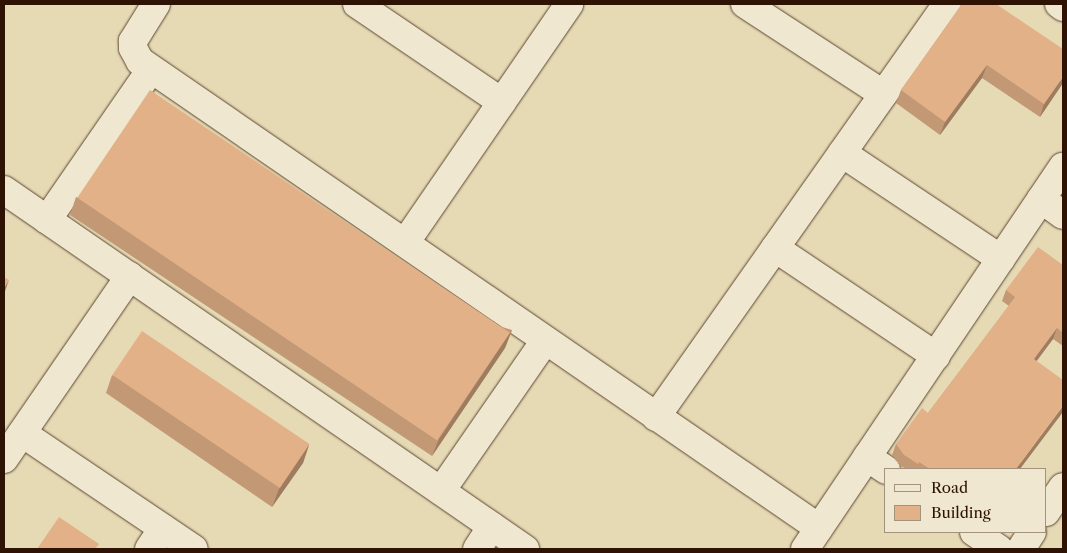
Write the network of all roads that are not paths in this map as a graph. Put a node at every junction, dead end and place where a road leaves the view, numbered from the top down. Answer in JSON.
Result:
{"nodes":[{"id":1,"x":156,"y":4,"type":"edge"},
{"id":2,"x":357,"y":4,"type":"edge"},
{"id":3,"x":569,"y":4,"type":"edge"},
{"id":4,"x":745,"y":4,"type":"edge"},
{"id":5,"x":947,"y":4,"type":"edge"},
{"id":6,"x":1059,"y":4,"type":"edge"},
{"id":7,"x":1063,"y":7,"type":"edge"},
{"id":8,"x":152,"y":69,"type":"junction"},
{"id":9,"x":883,"y":94,"type":"junction"},
{"id":10,"x":502,"y":102,"type":"junction"},
{"id":11,"x":842,"y":153,"type":"junction"},
{"id":12,"x":1063,"y":167,"type":"edge"},
{"id":13,"x":4,"y":190,"type":"edge"},
{"id":14,"x":1042,"y":199,"type":"junction"},
{"id":15,"x":1063,"y":214,"type":"edge"},
{"id":16,"x":47,"y":220,"type":"junction"},
{"id":17,"x":405,"y":243,"type":"junction"},
{"id":18,"x":775,"y":248,"type":"junction"},
{"id":19,"x":1000,"y":259,"type":"junction"},
{"id":20,"x":130,"y":276,"type":"junction"},
{"id":21,"x":545,"y":341,"type":"junction"},
{"id":22,"x":936,"y":356,"type":"junction"},
{"id":23,"x":656,"y":418,"type":"junction"},
{"id":24,"x":22,"y":433,"type":"junction"},
{"id":25,"x":4,"y":459,"type":"edge"},
{"id":26,"x":876,"y":464,"type":"edge"},
{"id":27,"x":1063,"y":487,"type":"edge"},
{"id":28,"x":441,"y":491,"type":"junction"},
{"id":29,"x":1047,"y":511,"type":"edge"},
{"id":30,"x":492,"y":526,"type":"junction"},
{"id":31,"x":975,"y":533,"type":"edge"},
{"id":32,"x":1031,"y":533,"type":"edge"},
{"id":33,"x":156,"y":539,"type":"edge"},
{"id":34,"x":812,"y":539,"type":"edge"},
{"id":35,"x":194,"y":549,"type":"edge"},
{"id":36,"x":477,"y":549,"type":"edge"},
{"id":37,"x":525,"y":549,"type":"edge"},
{"id":38,"x":999,"y":549,"type":"edge"},
{"id":39,"x":1020,"y":549,"type":"edge"}],
"edges":[{"from":1,"to":8,"type":"street"},
{"from":2,"to":10,"type":"street"},
{"from":3,"to":10,"type":"street"},
{"from":4,"to":9,"type":"street"},
{"from":5,"to":9,"type":"street"},
{"from":6,"to":7,"type":"street"},
{"from":8,"to":16,"type":"street"},
{"from":8,"to":17,"type":"street"},
{"from":9,"to":11,"type":"street"},
{"from":10,"to":17,"type":"street"},
{"from":11,"to":18,"type":"street"},
{"from":11,"to":19,"type":"street"},
{"from":12,"to":14,"type":"street"},
{"from":13,"to":16,"type":"street"},
{"from":14,"to":15,"type":"street"},
{"from":14,"to":19,"type":"street"},
{"from":16,"to":20,"type":"street"},
{"from":17,"to":21,"type":"street"},
{"from":18,"to":22,"type":"street"},
{"from":18,"to":23,"type":"street"},
{"from":19,"to":22,"type":"street"},
{"from":20,"to":24,"type":"street"},
{"from":20,"to":28,"type":"street"},
{"from":21,"to":23,"type":"street"},
{"from":21,"to":28,"type":"street"},
{"from":22,"to":26,"type":"street"},
{"from":23,"to":34,"type":"street"},
{"from":24,"to":25,"type":"street"},
{"from":24,"to":33,"type":"street"},
{"from":26,"to":34,"type":"street"},
{"from":27,"to":29,"type":"street"},
{"from":28,"to":30,"type":"street"},
{"from":30,"to":36,"type":"street"},
{"from":30,"to":37,"type":"street"},
{"from":31,"to":38,"type":"street"},
{"from":32,"to":39,"type":"street"},
{"from":33,"to":35,"type":"street"}]}
